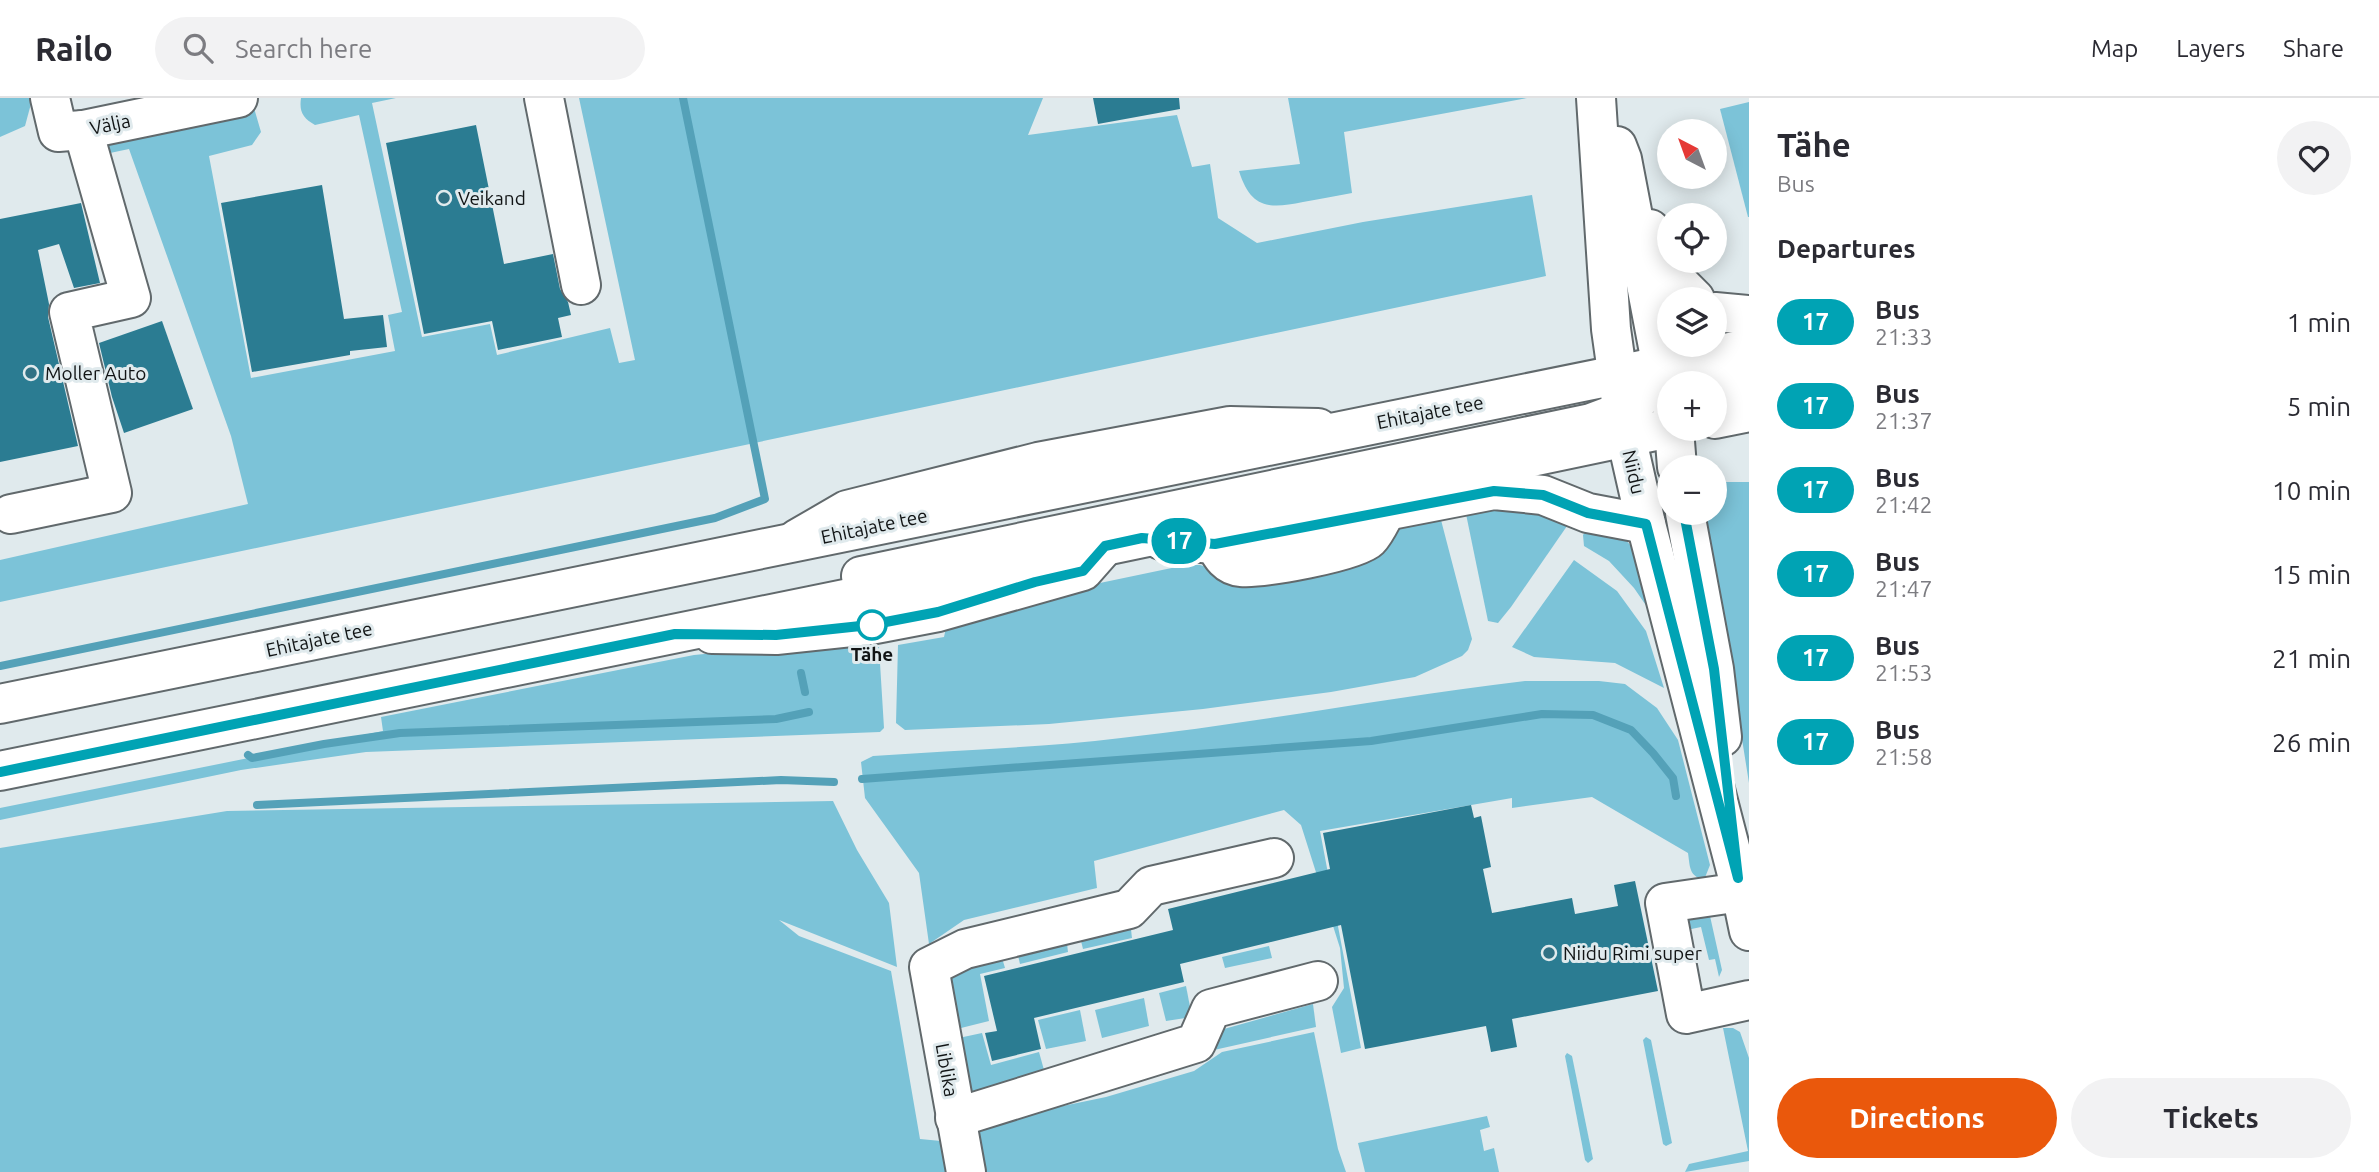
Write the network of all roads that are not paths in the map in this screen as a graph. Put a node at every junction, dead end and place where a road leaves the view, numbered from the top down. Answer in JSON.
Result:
{"nodes":[{"id":1,"x":50,"y":98,"type":"edge"},
{"id":2,"x":238,"y":98,"type":"edge"},
{"id":3,"x":544,"y":98,"type":"edge"},
{"id":4,"x":1597,"y":98,"type":"edge"},
{"id":5,"x":83,"y":130,"type":"junction"},
{"id":6,"x":1622,"y":159,"type":"junction"},
{"id":7,"x":581,"y":285,"type":"dead end"},
{"id":8,"x":1683,"y":287,"type":"edge"},
{"id":9,"x":1727,"y":313,"type":"edge"},
{"id":10,"x":1749,"y":316,"type":"edge"},
{"id":11,"x":1749,"y":348,"type":"edge"},
{"id":12,"x":1663,"y":371,"type":"edge"},
{"id":13,"x":1712,"y":371,"type":"edge"},
{"id":14,"x":1749,"y":375,"type":"edge"},
{"id":15,"x":1727,"y":380,"type":"edge"},
{"id":16,"x":1657,"y":402,"type":"edge"},
{"id":17,"x":1657,"y":402,"type":"edge"},
{"id":18,"x":1623,"y":412,"type":"junction"},
{"id":19,"x":1749,"y":412,"type":"edge"},
{"id":20,"x":1727,"y":417,"type":"edge"},
{"id":21,"x":11,"y":514,"type":"dead end"},
{"id":22,"x":1646,"y":524,"type":"junction"},
{"id":23,"x":1687,"y":525,"type":"edge"},
{"id":24,"x":1123,"y":542,"type":"junction"},
{"id":25,"x":812,"y":606,"type":"junction"},
{"id":26,"x":675,"y":634,"type":"junction"},
{"id":27,"x":0,"y":704,"type":"edge"},
{"id":28,"x":0,"y":771,"type":"edge"},
{"id":29,"x":1274,"y":858,"type":"dead end"},
{"id":30,"x":1740,"y":885,"type":"junction"},
{"id":31,"x":1749,"y":931,"type":"edge"},
{"id":32,"x":1318,"y":981,"type":"dead end"},
{"id":33,"x":1749,"y":1000,"type":"edge"},
{"id":34,"x":955,"y":1118,"type":"junction"},
{"id":35,"x":966,"y":1172,"type":"edge"}],
"edges":[{"from":1,"to":5,"type":"main road","name":"Välja"},
{"from":2,"to":5,"type":"main road","name":"Välja"},
{"from":3,"to":7,"type":"main road"},
{"from":4,"to":6,"type":"main road","name":"Niidu"},
{"from":4,"to":18,"type":"main road","name":"Niidu"},
{"from":5,"to":21,"type":"main road"},
{"from":6,"to":8,"type":"main road"},
{"from":6,"to":12,"type":"main road","name":"Niidu"},
{"from":9,"to":10,"type":"main road"},
{"from":11,"to":13,"type":"main road","name":"Ehitajate tee"},
{"from":14,"to":15,"type":"main road"},
{"from":16,"to":18,"type":"main road","name":"Ehitajate tee"},
{"from":17,"to":18,"type":"main road","name":"Ehitajate tee"},
{"from":18,"to":22,"type":"main road","name":"Niidu"},
{"from":18,"to":24,"type":"main road","name":"Ehitajate tee"},
{"from":18,"to":25,"type":"main road"},
{"from":18,"to":27,"type":"main road","name":"Ehitajate tee"},
{"from":19,"to":20,"type":"main road"},
{"from":22,"to":24,"type":"main road"},
{"from":22,"to":30,"type":"main road","name":"Niidu"},
{"from":23,"to":30,"type":"main road","name":"Niidu"},
{"from":24,"to":25,"type":"main road","name":"Ehitajate tee"},
{"from":24,"to":26,"type":"main road"},
{"from":25,"to":26,"type":"main road","name":"Ehitajate tee"},
{"from":26,"to":28,"type":"main road","name":"Ehitajate tee"},
{"from":29,"to":34,"type":"main road","name":"Liblika"},
{"from":30,"to":31,"type":"main road","name":"Niidu"},
{"from":30,"to":33,"type":"main road"},
{"from":32,"to":34,"type":"main road"},
{"from":34,"to":35,"type":"main road","name":"Liblika"}]}
